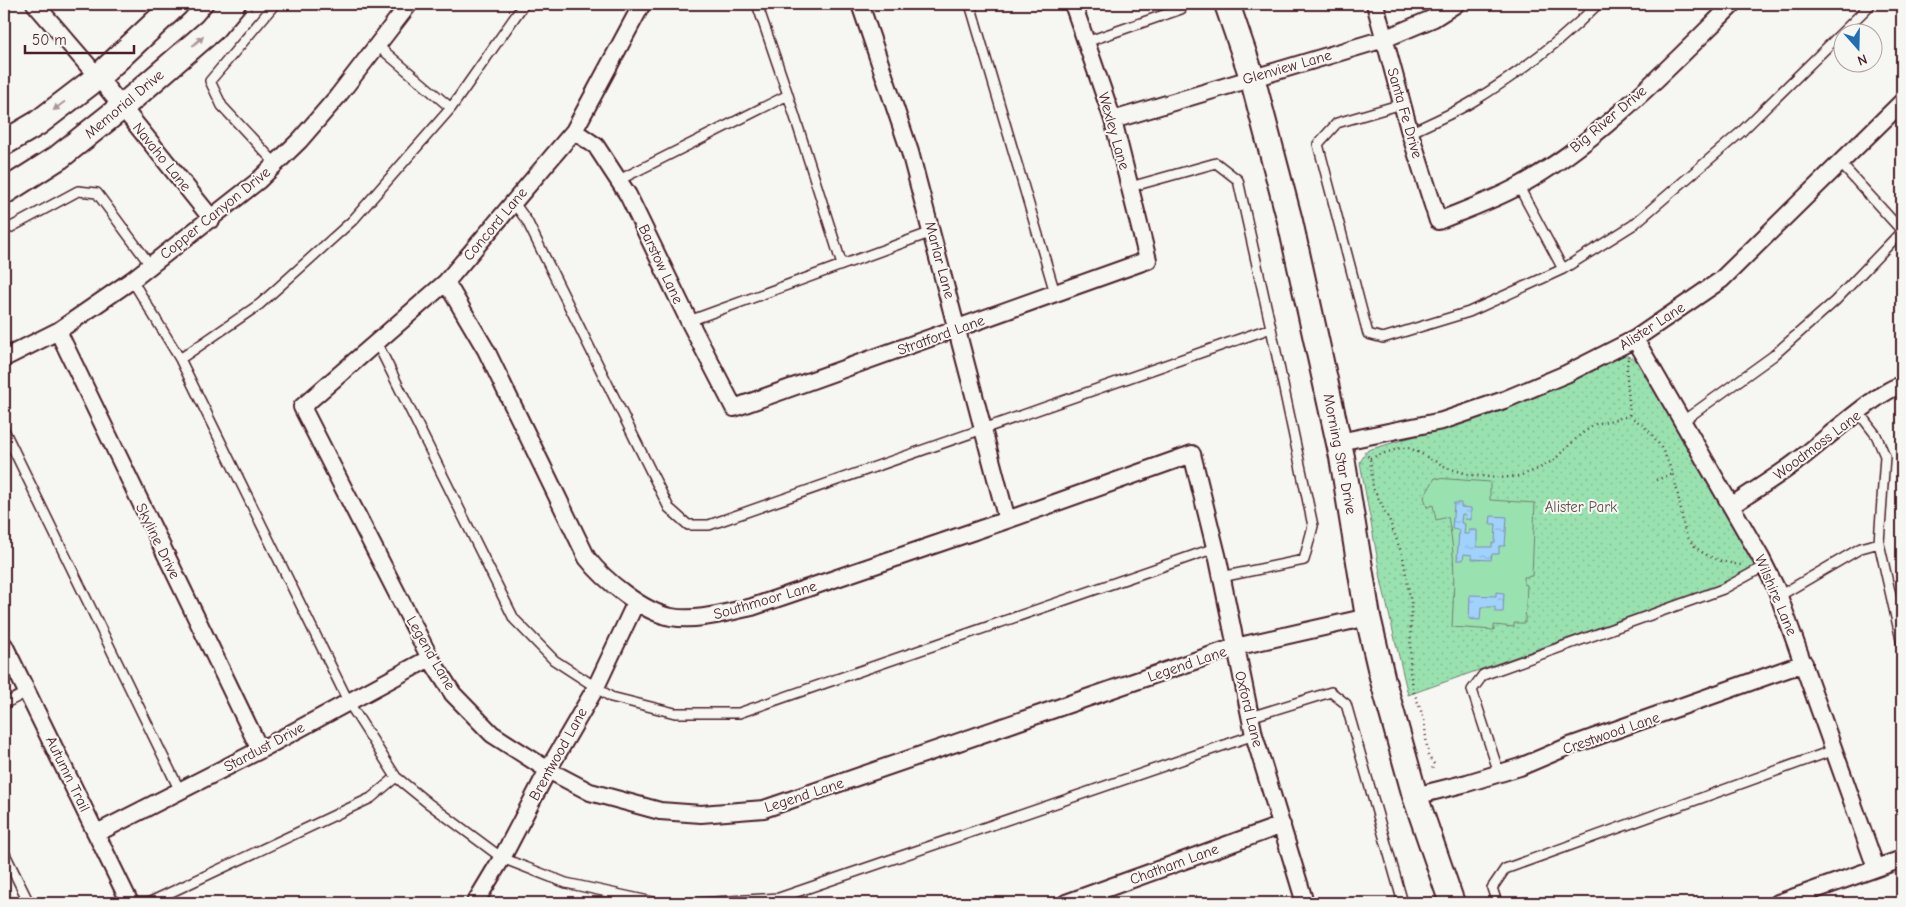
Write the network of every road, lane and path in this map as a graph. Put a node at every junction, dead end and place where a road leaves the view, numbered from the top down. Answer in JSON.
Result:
{"nodes":[{"id":1,"x":35,"y":4,"type":"edge"},
{"id":2,"x":176,"y":4,"type":"edge"},
{"id":3,"x":233,"y":4,"type":"edge"},
{"id":4,"x":275,"y":4,"type":"edge"},
{"id":5,"x":409,"y":4,"type":"edge"},
{"id":6,"x":524,"y":4,"type":"edge"},
{"id":7,"x":642,"y":4,"type":"edge"},
{"id":8,"x":757,"y":4,"type":"edge"},
{"id":9,"x":860,"y":4,"type":"edge"},
{"id":10,"x":970,"y":4,"type":"edge"},
{"id":11,"x":1073,"y":4,"type":"edge"},
{"id":12,"x":1180,"y":4,"type":"edge"},
{"id":13,"x":1227,"y":4,"type":"edge"},
{"id":14,"x":1375,"y":4,"type":"edge"},
{"id":15,"x":1456,"y":4,"type":"edge"},
{"id":16,"x":1598,"y":4,"type":"edge"},
{"id":17,"x":1733,"y":4,"type":"edge"},
{"id":18,"x":1871,"y":4,"type":"edge"},
{"id":19,"x":1384,"y":39,"type":"junction"},
{"id":20,"x":1086,"y":42,"type":"junction"},
{"id":21,"x":378,"y":46,"type":"junction"},
{"id":22,"x":98,"y":77,"type":"junction"},
{"id":23,"x":1252,"y":77,"type":"junction"},
{"id":24,"x":788,"y":96,"type":"junction"},
{"id":25,"x":1902,"y":102,"type":"edge"},
{"id":26,"x":1402,"y":104,"type":"junction"},
{"id":27,"x":122,"y":107,"type":"junction"},
{"id":28,"x":451,"y":108,"type":"junction"},
{"id":29,"x":1114,"y":120,"type":"junction"},
{"id":30,"x":574,"y":132,"type":"junction"},
{"id":31,"x":1410,"y":133,"type":"junction"},
{"id":32,"x":4,"y":143,"type":"edge"},
{"id":33,"x":276,"y":164,"type":"junction"},
{"id":34,"x":1840,"y":164,"type":"junction"},
{"id":35,"x":619,"y":180,"type":"junction"},
{"id":36,"x":1130,"y":186,"type":"junction"},
{"id":37,"x":1518,"y":186,"type":"junction"},
{"id":38,"x":4,"y":192,"type":"edge"},
{"id":39,"x":514,"y":203,"type":"junction"},
{"id":40,"x":212,"y":219,"type":"junction"},
{"id":41,"x":1438,"y":221,"type":"joint"},
{"id":42,"x":4,"y":231,"type":"edge"},
{"id":43,"x":932,"y":232,"type":"junction"},
{"id":44,"x":1902,"y":232,"type":"edge"},
{"id":45,"x":1148,"y":260,"type":"joint"},
{"id":46,"x":842,"y":265,"type":"junction"},
{"id":47,"x":151,"y":266,"type":"junction"},
{"id":48,"x":1563,"y":269,"type":"junction"},
{"id":49,"x":132,"y":280,"type":"junction"},
{"id":50,"x":446,"y":282,"type":"junction"},
{"id":51,"x":1056,"y":293,"type":"junction"},
{"id":52,"x":688,"y":321,"type":"junction"},
{"id":53,"x":1271,"y":328,"type":"junction"},
{"id":54,"x":958,"y":329,"type":"junction"},
{"id":55,"x":58,"y":331,"type":"junction"},
{"id":56,"x":1635,"y":339,"type":"junction"},
{"id":57,"x":377,"y":343,"type":"junction"},
{"id":58,"x":4,"y":358,"type":"edge"},
{"id":59,"x":180,"y":359,"type":"junction"},
{"id":60,"x":1628,"y":359,"type":"dead end"},
{"id":61,"x":1902,"y":385,"type":"edge"},
{"id":62,"x":302,"y":407,"type":"joint"},
{"id":63,"x":734,"y":408,"type":"joint"},
{"id":64,"x":1859,"y":413,"type":"junction"},
{"id":65,"x":1629,"y":416,"type":"junction"},
{"id":66,"x":1682,"y":421,"type":"junction"},
{"id":67,"x":982,"y":429,"type":"junction"},
{"id":68,"x":4,"y":430,"type":"edge"},
{"id":69,"x":1339,"y":442,"type":"junction"},
{"id":70,"x":1364,"y":452,"type":"dead end"},
{"id":71,"x":1192,"y":454,"type":"joint"},
{"id":72,"x":1370,"y":458,"type":"junction"},
{"id":73,"x":1672,"y":474,"type":"junction"},
{"id":74,"x":1656,"y":480,"type":"dead end"},
{"id":75,"x":1731,"y":506,"type":"junction"},
{"id":76,"x":1008,"y":520,"type":"junction"},
{"id":77,"x":1879,"y":543,"type":"junction"},
{"id":78,"x":1215,"y":548,"type":"junction"},
{"id":79,"x":1761,"y":569,"type":"junction"},
{"id":80,"x":1221,"y":577,"type":"junction"},
{"id":81,"x":1779,"y":596,"type":"junction"},
{"id":82,"x":636,"y":602,"type":"junction"},
{"id":83,"x":1368,"y":616,"type":"junction"},
{"id":84,"x":1902,"y":644,"type":"edge"},
{"id":85,"x":4,"y":645,"type":"edge"},
{"id":86,"x":1235,"y":647,"type":"junction"},
{"id":87,"x":430,"y":658,"type":"junction"},
{"id":88,"x":1804,"y":663,"type":"junction"},
{"id":89,"x":595,"y":689,"type":"junction"},
{"id":90,"x":27,"y":692,"type":"junction"},
{"id":91,"x":349,"y":703,"type":"junction"},
{"id":92,"x":4,"y":704,"type":"edge"},
{"id":93,"x":1250,"y":716,"type":"junction"},
{"id":94,"x":1254,"y":735,"type":"junction"},
{"id":95,"x":260,"y":750,"type":"junction"},
{"id":96,"x":1834,"y":750,"type":"junction"},
{"id":97,"x":1432,"y":768,"type":"dead end"},
{"id":98,"x":548,"y":770,"type":"junction"},
{"id":99,"x":1499,"y":773,"type":"junction"},
{"id":100,"x":396,"y":777,"type":"junction"},
{"id":101,"x":180,"y":791,"type":"junction"},
{"id":102,"x":1415,"y":796,"type":"junction"},
{"id":103,"x":1282,"y":825,"type":"junction"},
{"id":104,"x":97,"y":833,"type":"junction"},
{"id":105,"x":4,"y":852,"type":"edge"},
{"id":106,"x":502,"y":858,"type":"junction"},
{"id":107,"x":1902,"y":859,"type":"edge"},
{"id":108,"x":1876,"y":868,"type":"junction"},
{"id":109,"x":29,"y":903,"type":"edge"},
{"id":110,"x":130,"y":903,"type":"edge"},
{"id":111,"x":148,"y":903,"type":"edge"},
{"id":112,"x":475,"y":903,"type":"edge"},
{"id":113,"x":658,"y":903,"type":"edge"},
{"id":114,"x":698,"y":903,"type":"edge"},
{"id":115,"x":1066,"y":903,"type":"edge"},
{"id":116,"x":1305,"y":903,"type":"edge"},
{"id":117,"x":1403,"y":903,"type":"edge"},
{"id":118,"x":1452,"y":903,"type":"edge"},
{"id":119,"x":1498,"y":903,"type":"edge"},
{"id":120,"x":1778,"y":903,"type":"edge"}],
"edges":[{"from":1,"to":22,"type":"street","name":"Navaho Lane"},
{"from":2,"to":22,"type":"street"},
{"from":27,"to":3,"type":"street","name":"Memorial Drive","one_way":true},
{"from":4,"to":33,"type":"lane"},
{"from":5,"to":21,"type":"street","name":"Copper Canyon Drive"},
{"from":6,"to":28,"type":"lane"},
{"from":7,"to":30,"type":"street","name":"Concord Lane"},
{"from":8,"to":24,"type":"lane"},
{"from":9,"to":43,"type":"street","name":"Marlar Lane"},
{"from":10,"to":51,"type":"lane"},
{"from":11,"to":20,"type":"street","name":"Wexley Lane"},
{"from":12,"to":20,"type":"lane"},
{"from":13,"to":23,"type":"street","name":"Morning Star Drive"},
{"from":14,"to":19,"type":"street","name":"Santa Fe Drive"},
{"from":15,"to":19,"type":"street","name":"Glenview Lane"},
{"from":16,"to":31,"type":"lane"},
{"from":17,"to":37,"type":"street","name":"Big River Drive"},
{"from":18,"to":48,"type":"lane"},
{"from":19,"to":23,"type":"street","name":"Glenview Lane"},
{"from":19,"to":26,"type":"street","name":"Santa Fe Drive"},
{"from":20,"to":29,"type":"street","name":"Wexley Lane"},
{"from":21,"to":28,"type":"lane"},
{"from":21,"to":33,"type":"street","name":"Copper Canyon Drive"},
{"from":22,"to":27,"type":"street","name":"Navaho Lane"},
{"from":22,"to":32,"type":"street","one_way":true},
{"from":23,"to":29,"type":"street","name":"Glenview Lane"},
{"from":23,"to":69,"type":"street","name":"Morning Star Drive"},
{"from":24,"to":35,"type":"lane"},
{"from":24,"to":46,"type":"lane"},
{"from":25,"to":34,"type":"street","name":"Alister Lane"},
{"from":26,"to":31,"type":"street","name":"Santa Fe Drive"},
{"from":26,"to":48,"type":"lane"},
{"from":27,"to":38,"type":"street","name":"Memorial Drive"},
{"from":27,"to":40,"type":"street","name":"Navaho Lane"},
{"from":28,"to":59,"type":"lane"},
{"from":29,"to":36,"type":"street","name":"Wexley Lane"},
{"from":30,"to":35,"type":"street","name":"Barstow Lane"},
{"from":30,"to":39,"type":"street","name":"Concord Lane"},
{"from":31,"to":41,"type":"street","name":"Santa Fe Drive"},
{"from":33,"to":40,"type":"street","name":"Copper Canyon Drive"},
{"from":34,"to":44,"type":"lane"},
{"from":34,"to":56,"type":"street","name":"Alister Lane"},
{"from":35,"to":52,"type":"street","name":"Barstow Lane"},
{"from":36,"to":45,"type":"street","name":"Wexley Lane"},
{"from":36,"to":53,"type":"lane"},
{"from":37,"to":41,"type":"street","name":"Big River Drive"},
{"from":37,"to":48,"type":"lane"},
{"from":39,"to":50,"type":"street","name":"Concord Lane"},
{"from":39,"to":67,"type":"lane"},
{"from":40,"to":47,"type":"street","name":"Copper Canyon Drive"},
{"from":42,"to":47,"type":"lane"},
{"from":43,"to":46,"type":"lane"},
{"from":43,"to":54,"type":"street","name":"Marlar Lane"},
{"from":44,"to":66,"type":"lane"},
{"from":45,"to":51,"type":"street","name":"Stratford Lane"},
{"from":46,"to":52,"type":"lane"},
{"from":47,"to":49,"type":"street","name":"Copper Canyon Drive"},
{"from":49,"to":55,"type":"street","name":"Copper Canyon Drive"},
{"from":49,"to":59,"type":"lane"},
{"from":50,"to":57,"type":"street","name":"Concord Lane"},
{"from":50,"to":82,"type":"street","name":"Southmoor Lane"},
{"from":51,"to":54,"type":"street","name":"Stratford Lane"},
{"from":52,"to":63,"type":"street","name":"Barstow Lane"},
{"from":53,"to":67,"type":"lane"},
{"from":53,"to":80,"type":"lane"},
{"from":54,"to":63,"type":"street","name":"Stratford Lane"},
{"from":54,"to":67,"type":"street","name":"Marlar Lane"},
{"from":55,"to":58,"type":"street","name":"Copper Canyon Drive"},
{"from":55,"to":95,"type":"street","name":"Skyline Drive"},
{"from":56,"to":66,"type":"street","name":"Wilshire Lane"},
{"from":56,"to":69,"type":"street","name":"Alister Lane"},
{"from":57,"to":62,"type":"street","name":"Concord Lane"},
{"from":57,"to":89,"type":"lane"},
{"from":59,"to":91,"type":"lane"},
{"from":60,"to":65,"type":"path"},
{"from":61,"to":64,"type":"street","name":"Woodmoss Lane"},
{"from":62,"to":87,"type":"street","name":"Legend Lane"},
{"from":64,"to":75,"type":"street","name":"Woodmoss Lane"},
{"from":64,"to":77,"type":"lane"},
{"from":65,"to":72,"type":"path"},
{"from":65,"to":73,"type":"path"},
{"from":66,"to":75,"type":"street","name":"Wilshire Lane"},
{"from":67,"to":76,"type":"street","name":"Marlar Lane"},
{"from":68,"to":101,"type":"lane"},
{"from":69,"to":83,"type":"street","name":"Morning Star Drive"},
{"from":70,"to":72,"type":"path"},
{"from":71,"to":76,"type":"street","name":"Southmoor Lane"},
{"from":71,"to":78,"type":"street","name":"Oxford Lane"},
{"from":72,"to":97,"type":"path"},
{"from":73,"to":74,"type":"path"},
{"from":73,"to":79,"type":"path"},
{"from":75,"to":79,"type":"street","name":"Wilshire Lane"},
{"from":76,"to":82,"type":"street","name":"Southmoor Lane"},
{"from":77,"to":81,"type":"lane"},
{"from":77,"to":84,"type":"lane"},
{"from":78,"to":80,"type":"street","name":"Oxford Lane"},
{"from":78,"to":89,"type":"lane"},
{"from":79,"to":81,"type":"street","name":"Wilshire Lane"},
{"from":79,"to":99,"type":"lane"},
{"from":80,"to":86,"type":"street","name":"Oxford Lane"},
{"from":81,"to":88,"type":"street","name":"Wilshire Lane"},
{"from":82,"to":89,"type":"street","name":"Brentwood Lane"},
{"from":83,"to":86,"type":"street","name":"Legend Lane"},
{"from":83,"to":102,"type":"street","name":"Morning Star Drive"},
{"from":85,"to":90,"type":"street","name":"Autumn Trail"},
{"from":86,"to":93,"type":"street","name":"Oxford Lane"},
{"from":86,"to":98,"type":"street","name":"Legend Lane"},
{"from":87,"to":91,"type":"street","name":"Stardust Drive"},
{"from":87,"to":98,"type":"street","name":"Legend Lane"},
{"from":88,"to":96,"type":"street","name":"Wilshire Lane"},
{"from":88,"to":99,"type":"street","name":"Crestwood Lane"},
{"from":89,"to":98,"type":"street","name":"Brentwood Lane"},
{"from":90,"to":92,"type":"lane"},
{"from":90,"to":104,"type":"street","name":"Autumn Trail"},
{"from":91,"to":95,"type":"street","name":"Stardust Drive"},
{"from":91,"to":100,"type":"lane"},
{"from":93,"to":94,"type":"street","name":"Oxford Lane"},
{"from":93,"to":117,"type":"lane"},
{"from":94,"to":103,"type":"street","name":"Oxford Lane"},
{"from":94,"to":114,"type":"lane"},
{"from":95,"to":101,"type":"street","name":"Stardust Drive"},
{"from":96,"to":108,"type":"street","name":"Wilshire Lane"},
{"from":96,"to":119,"type":"lane"},
{"from":98,"to":106,"type":"street","name":"Brentwood Lane"},
{"from":99,"to":102,"type":"street","name":"Crestwood Lane"},
{"from":100,"to":106,"type":"lane"},
{"from":100,"to":111,"type":"lane"},
{"from":101,"to":104,"type":"street","name":"Stardust Drive"},
{"from":102,"to":118,"type":"street","name":"Morning Star Drive"},
{"from":103,"to":115,"type":"street","name":"Chatham Lane"},
{"from":103,"to":116,"type":"street","name":"Oxford Lane"},
{"from":104,"to":110,"type":"street","name":"Autumn Trail"},
{"from":105,"to":109,"type":"lane"},
{"from":106,"to":112,"type":"street","name":"Brentwood Lane"},
{"from":106,"to":113,"type":"lane"},
{"from":107,"to":108,"type":"street"},
{"from":108,"to":120,"type":"street"}]}
